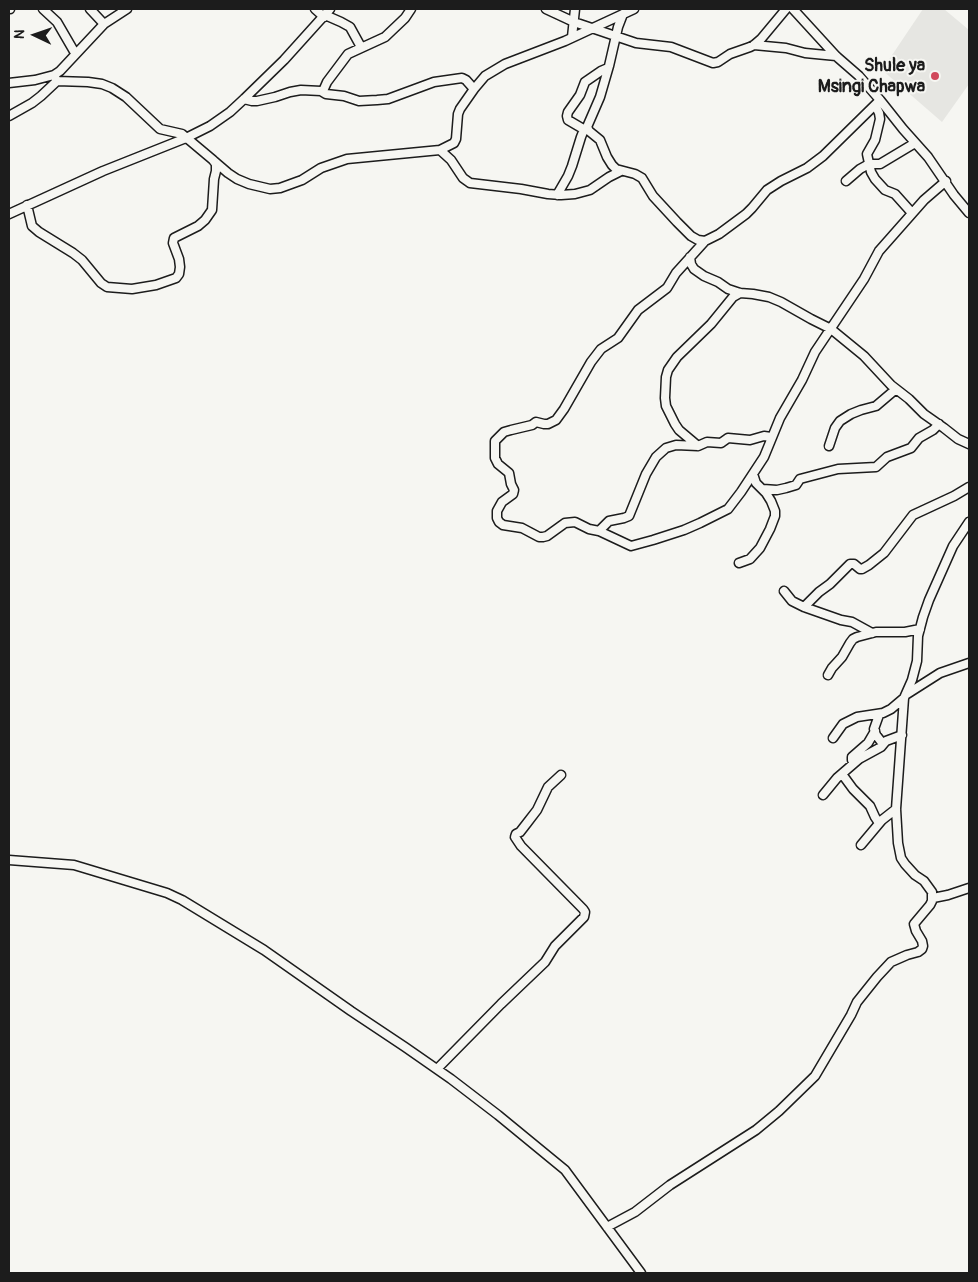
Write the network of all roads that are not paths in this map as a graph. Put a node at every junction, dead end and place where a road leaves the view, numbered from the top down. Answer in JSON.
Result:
{"nodes":[{"id":1,"x":43,"y":9,"type":"edge"},
{"id":2,"x":90,"y":9,"type":"edge"},
{"id":3,"x":127,"y":9,"type":"edge"},
{"id":4,"x":315,"y":9,"type":"edge"},
{"id":5,"x":411,"y":9,"type":"edge"},
{"id":6,"x":546,"y":9,"type":"edge"},
{"id":7,"x":576,"y":9,"type":"edge"},
{"id":8,"x":634,"y":9,"type":"edge"},
{"id":9,"x":786,"y":9,"type":"edge"},
{"id":10,"x":793,"y":9,"type":"edge"},
{"id":11,"x":326,"y":14,"type":"edge"},
{"id":12,"x":622,"y":14,"type":"junction"},
{"id":13,"x":574,"y":22,"type":"junction"},
{"id":14,"x":104,"y":24,"type":"junction"},
{"id":15,"x":593,"y":27,"type":"junction"},
{"id":16,"x":616,"y":36,"type":"junction"},
{"id":17,"x":572,"y":37,"type":"junction"},
{"id":18,"x":754,"y":45,"type":"junction"},
{"id":19,"x":361,"y":47,"type":"junction"},
{"id":20,"x":75,"y":54,"type":"junction"},
{"id":21,"x":836,"y":56,"type":"junction"},
{"id":22,"x":608,"y":68,"type":"junction"},
{"id":23,"x":56,"y":78,"type":"junction"},
{"id":24,"x":9,"y":84,"type":"edge"},
{"id":25,"x":474,"y":89,"type":"junction"},
{"id":26,"x":323,"y":91,"type":"junction"},
{"id":27,"x":244,"y":99,"type":"junction"},
{"id":28,"x":877,"y":103,"type":"junction"},
{"id":29,"x":9,"y":116,"type":"edge"},
{"id":30,"x":586,"y":129,"type":"junction"},
{"id":31,"x":186,"y":138,"type":"junction"},
{"id":32,"x":915,"y":143,"type":"junction"},
{"id":33,"x":440,"y":150,"type":"junction"},
{"id":34,"x":213,"y":160,"type":"junction"},
{"id":35,"x":869,"y":164,"type":"junction"},
{"id":36,"x":621,"y":170,"type":"junction"},
{"id":37,"x":846,"y":180,"type":"dead end"},
{"id":38,"x":946,"y":181,"type":"junction"},
{"id":39,"x":557,"y":195,"type":"junction"},
{"id":40,"x":26,"y":206,"type":"junction"},
{"id":41,"x":912,"y":213,"type":"junction"},
{"id":42,"x":969,"y":213,"type":"edge"},
{"id":43,"x":9,"y":214,"type":"edge"},
{"id":44,"x":705,"y":241,"type":"junction"},
{"id":45,"x":690,"y":257,"type":"junction"},
{"id":46,"x":740,"y":293,"type":"junction"},
{"id":47,"x":831,"y":329,"type":"junction"},
{"id":48,"x":896,"y":389,"type":"junction"},
{"id":49,"x":939,"y":424,"type":"junction"},
{"id":50,"x":771,"y":437,"type":"junction"},
{"id":51,"x":969,"y":438,"type":"edge"},
{"id":52,"x":969,"y":445,"type":"edge"},
{"id":53,"x":698,"y":446,"type":"junction"},
{"id":54,"x":829,"y":446,"type":"dead end"},
{"id":55,"x":753,"y":474,"type":"junction"},
{"id":56,"x":969,"y":487,"type":"edge"},
{"id":57,"x":763,"y":488,"type":"junction"},
{"id":58,"x":969,"y":522,"type":"edge"},
{"id":59,"x":599,"y":531,"type":"junction"},
{"id":60,"x":739,"y":563,"type":"dead end"},
{"id":61,"x":784,"y":591,"type":"dead end"},
{"id":62,"x":804,"y":607,"type":"junction"},
{"id":63,"x":920,"y":629,"type":"junction"},
{"id":64,"x":872,"y":633,"type":"junction"},
{"id":65,"x":969,"y":663,"type":"edge"},
{"id":66,"x":828,"y":675,"type":"dead end"},
{"id":67,"x":905,"y":696,"type":"junction"},
{"id":68,"x":878,"y":715,"type":"junction"},
{"id":69,"x":875,"y":730,"type":"junction"},
{"id":70,"x":902,"y":735,"type":"junction"},
{"id":71,"x":833,"y":738,"type":"dead end"},
{"id":72,"x":883,"y":744,"type":"junction"},
{"id":73,"x":854,"y":763,"type":"junction"},
{"id":74,"x":842,"y":774,"type":"junction"},
{"id":75,"x":561,"y":775,"type":"dead end"},
{"id":76,"x":823,"y":795,"type":"dead end"},
{"id":77,"x":896,"y":809,"type":"junction"},
{"id":78,"x":880,"y":823,"type":"junction"},
{"id":79,"x":861,"y":845,"type":"dead end"},
{"id":80,"x":9,"y":860,"type":"edge"},
{"id":81,"x":969,"y":888,"type":"edge"},
{"id":82,"x":933,"y":898,"type":"junction"},
{"id":83,"x":438,"y":1069,"type":"junction"},
{"id":84,"x":607,"y":1227,"type":"junction"},
{"id":85,"x":641,"y":1273,"type":"edge"}],
"edges":[{"from":1,"to":20,"type":"street"},
{"from":2,"to":14,"type":"street"},
{"from":3,"to":14,"type":"street"},
{"from":4,"to":11,"type":"street"},
{"from":5,"to":19,"type":"street"},
{"from":6,"to":13,"type":"street"},
{"from":7,"to":13,"type":"street"},
{"from":8,"to":12,"type":"street"},
{"from":9,"to":18,"type":"street"},
{"from":10,"to":21,"type":"street"},
{"from":11,"to":19,"type":"street"},
{"from":11,"to":27,"type":"street"},
{"from":12,"to":15,"type":"street"},
{"from":12,"to":16,"type":"street"},
{"from":13,"to":15,"type":"street"},
{"from":13,"to":17,"type":"street"},
{"from":14,"to":20,"type":"street"},
{"from":15,"to":16,"type":"street"},
{"from":15,"to":17,"type":"street"},
{"from":16,"to":18,"type":"street"},
{"from":16,"to":22,"type":"street"},
{"from":17,"to":25,"type":"street"},
{"from":18,"to":21,"type":"street"},
{"from":19,"to":26,"type":"street"},
{"from":20,"to":23,"type":"street"},
{"from":21,"to":28,"type":"street"},
{"from":22,"to":30,"type":"street"},
{"from":22,"to":30,"type":"street"},
{"from":23,"to":24,"type":"street"},
{"from":23,"to":29,"type":"street"},
{"from":23,"to":31,"type":"street"},
{"from":25,"to":26,"type":"street"},
{"from":25,"to":33,"type":"street"},
{"from":26,"to":27,"type":"street"},
{"from":27,"to":31,"type":"street"},
{"from":28,"to":32,"type":"street"},
{"from":28,"to":35,"type":"street"},
{"from":28,"to":44,"type":"street"},
{"from":30,"to":36,"type":"street"},
{"from":30,"to":39,"type":"street"},
{"from":31,"to":34,"type":"street"},
{"from":31,"to":40,"type":"street"},
{"from":32,"to":35,"type":"street"},
{"from":32,"to":38,"type":"street"},
{"from":33,"to":34,"type":"street"},
{"from":33,"to":39,"type":"street"},
{"from":34,"to":40,"type":"street"},
{"from":35,"to":37,"type":"street"},
{"from":35,"to":41,"type":"street"},
{"from":36,"to":39,"type":"street"},
{"from":36,"to":44,"type":"street"},
{"from":38,"to":41,"type":"street"},
{"from":38,"to":42,"type":"street"},
{"from":40,"to":43,"type":"street"},
{"from":41,"to":47,"type":"street"},
{"from":44,"to":45,"type":"street"},
{"from":45,"to":46,"type":"street"},
{"from":45,"to":59,"type":"street"},
{"from":46,"to":47,"type":"street"},
{"from":46,"to":53,"type":"street"},
{"from":47,"to":48,"type":"street"},
{"from":47,"to":50,"type":"street"},
{"from":48,"to":49,"type":"street"},
{"from":48,"to":54,"type":"street"},
{"from":49,"to":52,"type":"street"},
{"from":49,"to":57,"type":"street"},
{"from":50,"to":53,"type":"street"},
{"from":50,"to":55,"type":"street"},
{"from":51,"to":52,"type":"street"},
{"from":53,"to":59,"type":"street"},
{"from":55,"to":57,"type":"street"},
{"from":55,"to":59,"type":"street"},
{"from":56,"to":62,"type":"street"},
{"from":57,"to":60,"type":"street"},
{"from":58,"to":63,"type":"street"},
{"from":61,"to":62,"type":"street"},
{"from":62,"to":64,"type":"street"},
{"from":63,"to":64,"type":"street"},
{"from":63,"to":67,"type":"street"},
{"from":64,"to":66,"type":"street"},
{"from":65,"to":67,"type":"street"},
{"from":67,"to":68,"type":"street"},
{"from":67,"to":70,"type":"street"},
{"from":68,"to":69,"type":"street"},
{"from":68,"to":71,"type":"street"},
{"from":69,"to":72,"type":"street"},
{"from":69,"to":73,"type":"street"},
{"from":70,"to":72,"type":"street"},
{"from":70,"to":77,"type":"street"},
{"from":72,"to":73,"type":"street"},
{"from":73,"to":74,"type":"street"},
{"from":74,"to":76,"type":"street"},
{"from":74,"to":78,"type":"street"},
{"from":75,"to":83,"type":"street"},
{"from":77,"to":78,"type":"street"},
{"from":77,"to":82,"type":"street"},
{"from":78,"to":79,"type":"street"},
{"from":80,"to":83,"type":"street"},
{"from":81,"to":82,"type":"street"},
{"from":82,"to":84,"type":"street"},
{"from":83,"to":84,"type":"street"},
{"from":84,"to":85,"type":"street"}]}
